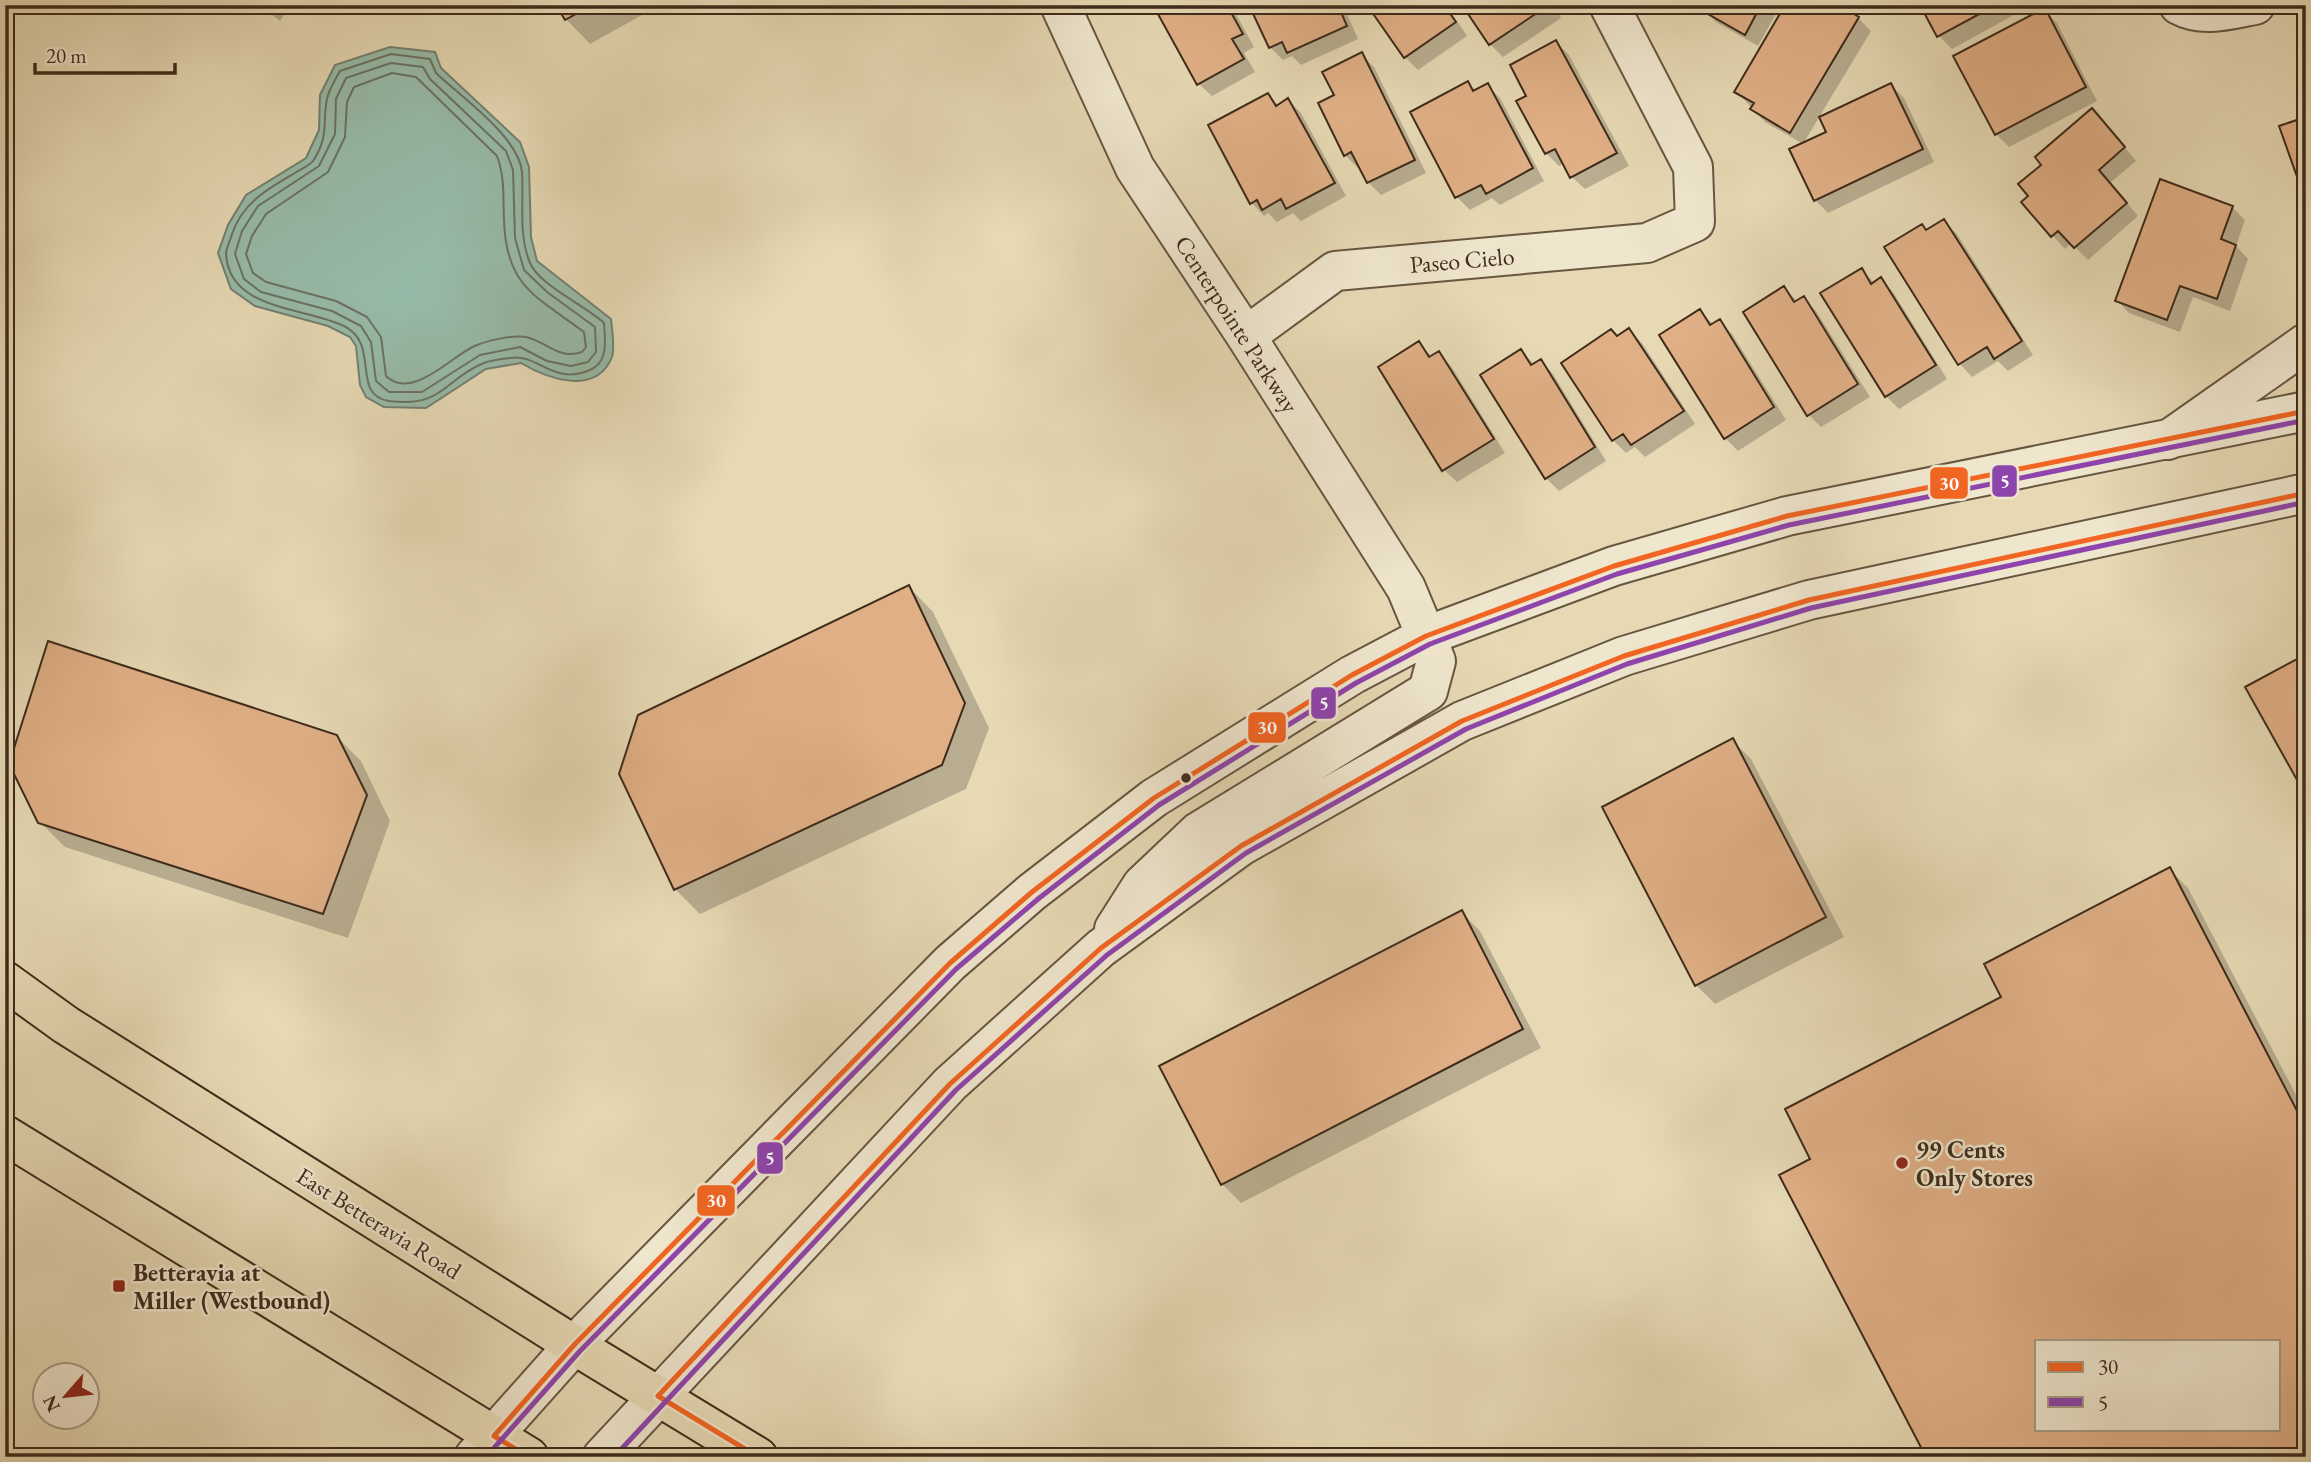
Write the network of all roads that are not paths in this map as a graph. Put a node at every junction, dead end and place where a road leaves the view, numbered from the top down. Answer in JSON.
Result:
{"nodes":[{"id":1,"x":1060,"y":5,"type":"edge"},
{"id":2,"x":1609,"y":5,"type":"edge"},
{"id":3,"x":2255,"y":5,"type":"edge"},
{"id":4,"x":2184,"y":8,"type":"edge"},
{"id":5,"x":1246,"y":335,"type":"junction"},
{"id":6,"x":2306,"y":343,"type":"edge"},
{"id":7,"x":2306,"y":411,"type":"edge"},
{"id":8,"x":2168,"y":440,"type":"junction"},
{"id":9,"x":2306,"y":493,"type":"edge"},
{"id":10,"x":1426,"y":636,"type":"junction"},
{"id":11,"x":1101,"y":948,"type":"junction"},
{"id":12,"x":5,"y":981,"type":"edge"},
{"id":13,"x":5,"y":1135,"type":"edge"},
{"id":14,"x":575,"y":1346,"type":"junction"},
{"id":15,"x":658,"y":1396,"type":"junction"},
{"id":16,"x":484,"y":1446,"type":"edge"},
{"id":17,"x":529,"y":1457,"type":"edge"},
{"id":18,"x":602,"y":1457,"type":"edge"},
{"id":19,"x":758,"y":1457,"type":"edge"}],
"edges":[{"from":1,"to":5,"type":"street","name":"Centerpointe Parkway"},
{"from":2,"to":5,"type":"street","name":"Paseo Cielo"},
{"from":3,"to":4,"type":"street"},
{"from":5,"to":10,"type":"street","name":"Centerpointe Parkway"},
{"from":6,"to":8,"type":"street"},
{"from":7,"to":8,"type":"street"},
{"from":8,"to":10,"type":"street"},
{"from":9,"to":11,"type":"street"},
{"from":10,"to":11,"type":"street","name":"Centerpointe Parkway"},
{"from":10,"to":14,"type":"street"},
{"from":11,"to":15,"type":"street"},
{"from":12,"to":14,"type":"highway","name":"East Betteravia Road"},
{"from":13,"to":16,"type":"highway"},
{"from":14,"to":15,"type":"highway","name":"East Betteravia Road"},
{"from":14,"to":16,"type":"street"},
{"from":15,"to":18,"type":"street"},
{"from":15,"to":19,"type":"highway","name":"East Betteravia Road"},
{"from":16,"to":17,"type":"highway"}]}
